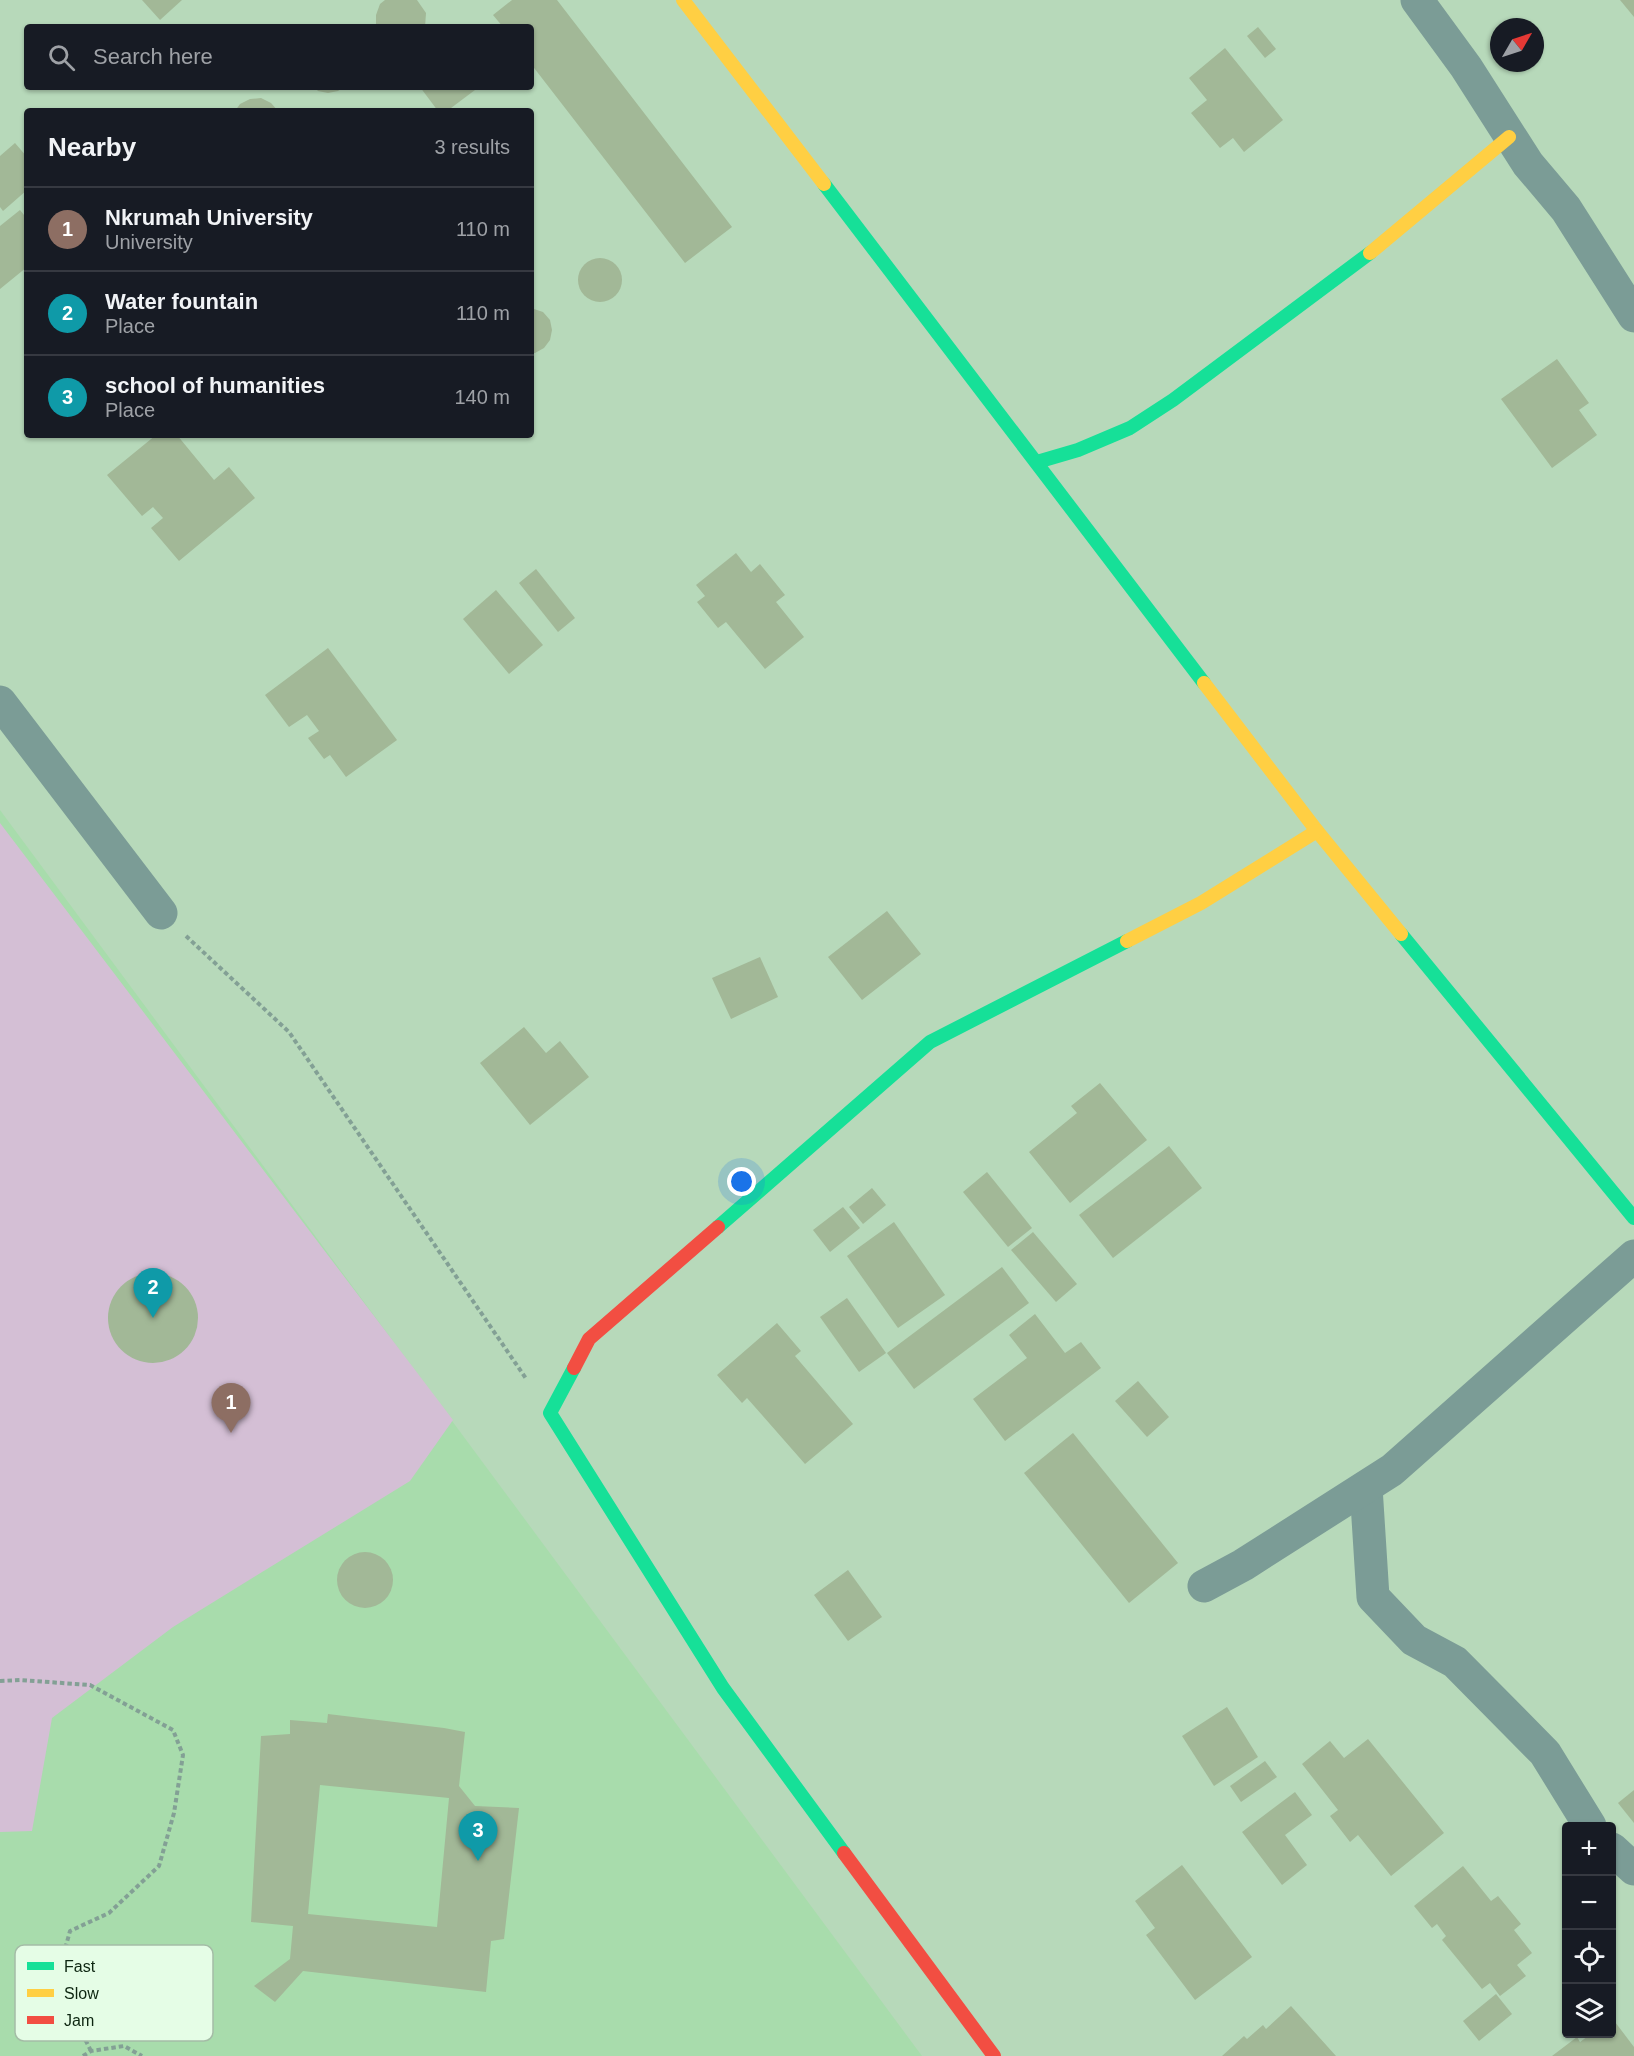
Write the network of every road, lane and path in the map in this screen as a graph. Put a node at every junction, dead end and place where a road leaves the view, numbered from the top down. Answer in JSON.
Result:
{"nodes":[{"id":1,"x":683,"y":0,"type":"edge"},
{"id":2,"x":1418,"y":0,"type":"edge"},
{"id":3,"x":1509,"y":137,"type":"junction"},
{"id":4,"x":1634,"y":316,"type":"edge"},
{"id":5,"x":1037,"y":462,"type":"junction"},
{"id":6,"x":0,"y":702,"type":"edge"},
{"id":7,"x":1317,"y":831,"type":"junction"},
{"id":8,"x":161,"y":913,"type":"joint"},
{"id":9,"x":1634,"y":1218,"type":"edge"},
{"id":10,"x":1634,"y":1256,"type":"edge"},
{"id":11,"x":550,"y":1413,"type":"junction"},
{"id":12,"x":1366,"y":1487,"type":"junction"},
{"id":13,"x":1204,"y":1586,"type":"dead end"},
{"id":14,"x":0,"y":1681,"type":"edge"},
{"id":15,"x":1587,"y":1822,"type":"edge"},
{"id":16,"x":1616,"y":1853,"type":"edge"},
{"id":17,"x":1634,"y":1869,"type":"edge"},
{"id":18,"x":66,"y":1945,"type":"edge"},
{"id":19,"x":86,"y":2041,"type":"edge"},
{"id":20,"x":91,"y":2050,"type":"junction"},
{"id":21,"x":83,"y":2056,"type":"edge"},
{"id":22,"x":142,"y":2056,"type":"edge"},
{"id":23,"x":994,"y":2056,"type":"edge"}],
"edges":[{"from":1,"to":5,"type":"street"},
{"from":2,"to":3,"type":"street"},
{"from":3,"to":4,"type":"street"},
{"from":3,"to":5,"type":"street"},
{"from":5,"to":7,"type":"street"},
{"from":6,"to":8,"type":"street"},
{"from":7,"to":9,"type":"street"},
{"from":7,"to":11,"type":"street"},
{"from":8,"to":11,"type":"path"},
{"from":10,"to":12,"type":"street"},
{"from":11,"to":23,"type":"street"},
{"from":12,"to":13,"type":"street"},
{"from":12,"to":15,"type":"street"},
{"from":14,"to":18,"type":"path"},
{"from":16,"to":17,"type":"street"},
{"from":19,"to":20,"type":"path"},
{"from":20,"to":21,"type":"path"},
{"from":20,"to":22,"type":"path"}]}
